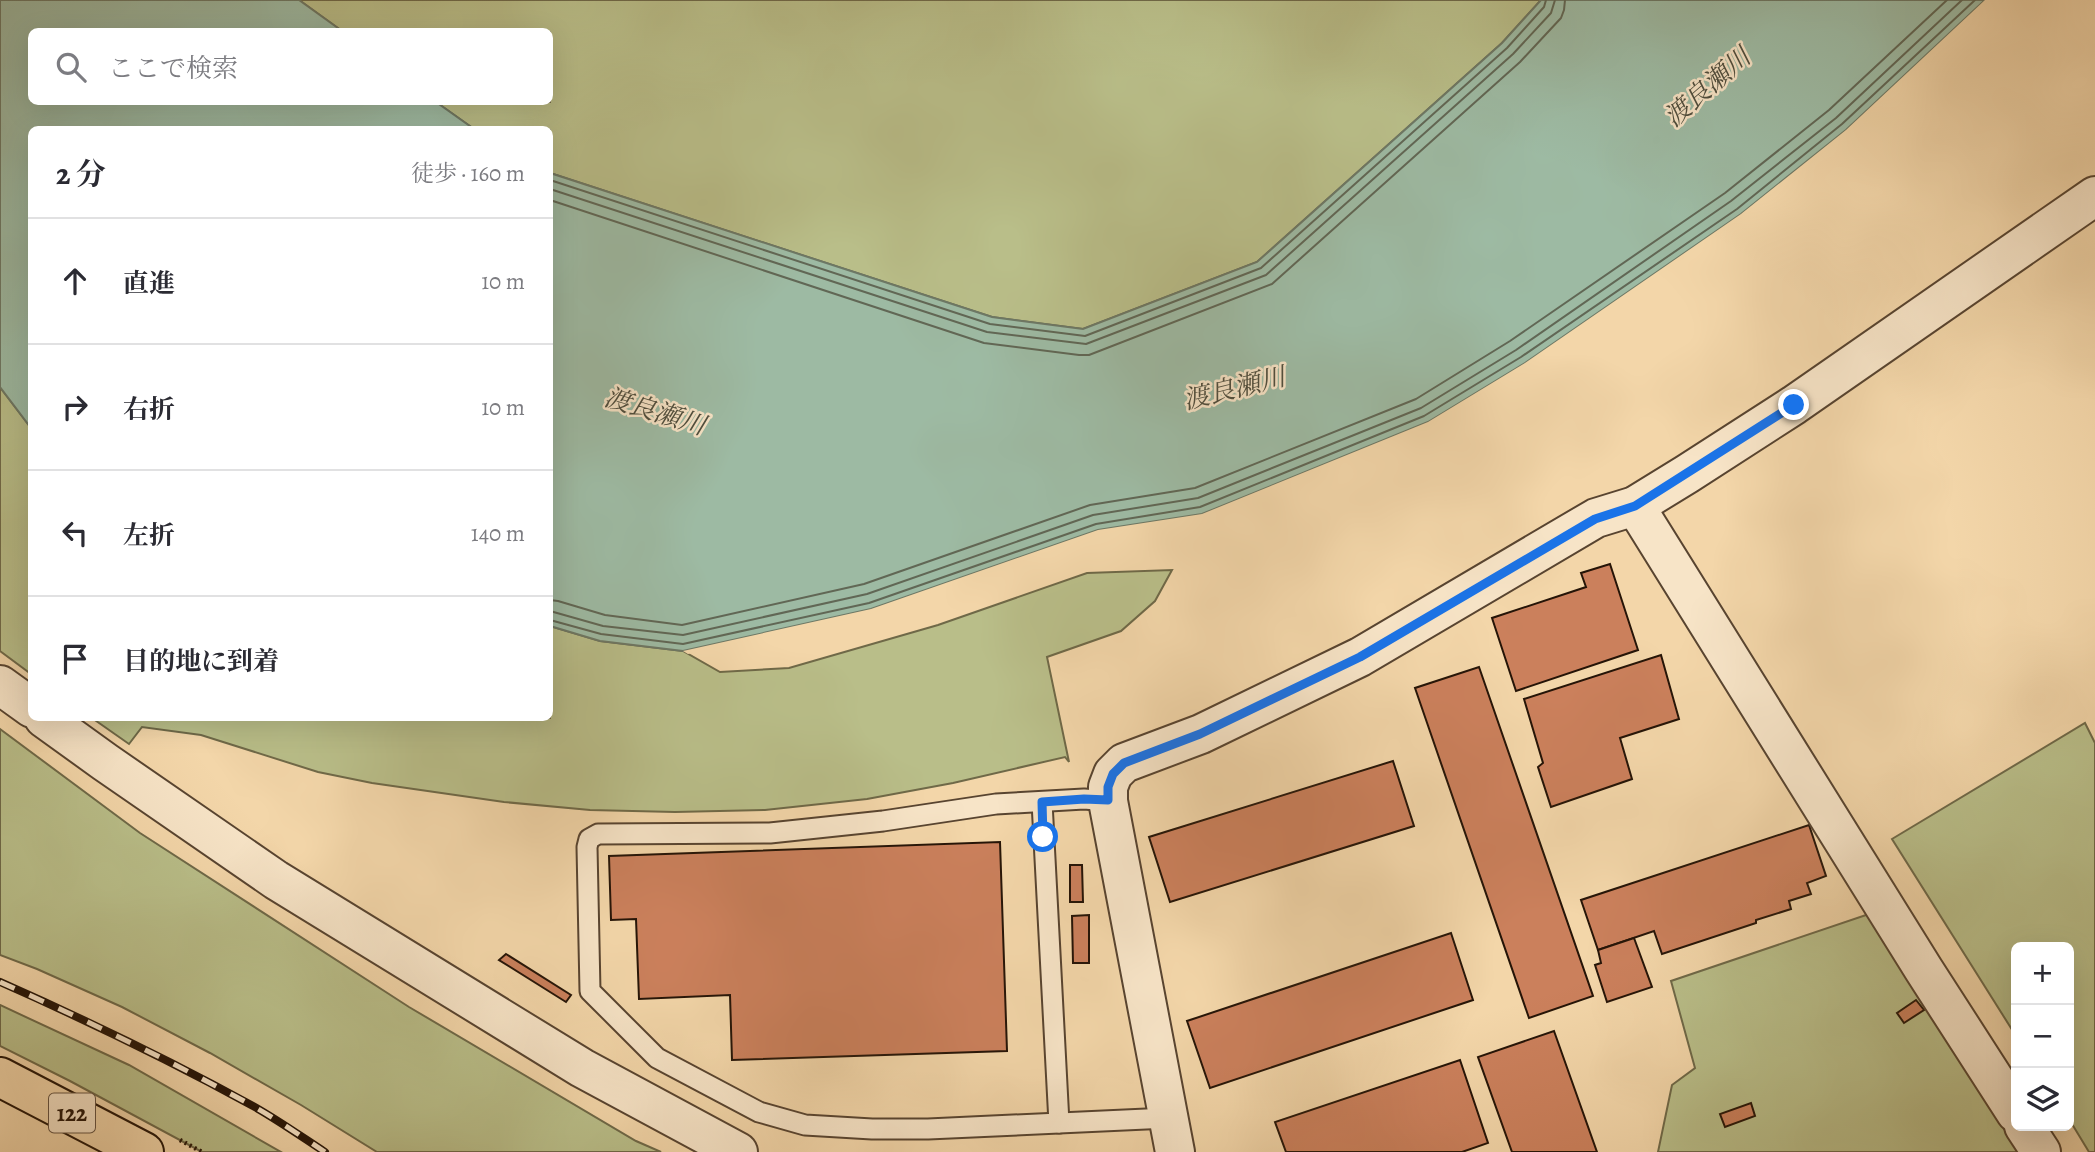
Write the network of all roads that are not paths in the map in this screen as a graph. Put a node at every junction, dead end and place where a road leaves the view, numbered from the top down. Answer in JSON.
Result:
{"nodes":[{"id":1,"x":2095,"y":196,"type":"edge"},
{"id":2,"x":1635,"y":506,"type":"junction"},
{"id":3,"x":0,"y":685,"type":"edge"},
{"id":4,"x":28,"y":705,"type":"edge"},
{"id":5,"x":48,"y":721,"type":"edge"},
{"id":6,"x":1108,"y":800,"type":"junction"},
{"id":7,"x":1042,"y":802,"type":"junction"},
{"id":8,"x":0,"y":1077,"type":"edge"},
{"id":9,"x":2011,"y":1105,"type":"edge"},
{"id":10,"x":1059,"y":1123,"type":"junction"},
{"id":11,"x":2027,"y":1131,"type":"edge"},
{"id":12,"x":1171,"y":1135,"type":"edge"},
{"id":13,"x":144,"y":1152,"type":"edge"},
{"id":14,"x":738,"y":1152,"type":"edge"},
{"id":15,"x":2041,"y":1152,"type":"edge"}],
"edges":[{"from":1,"to":2,"type":"street"},
{"from":2,"to":6,"type":"street"},
{"from":2,"to":9,"type":"street"},
{"from":3,"to":4,"type":"street"},
{"from":5,"to":14,"type":"street"},
{"from":6,"to":7,"type":"lane"},
{"from":6,"to":12,"type":"street"},
{"from":7,"to":10,"type":"lane"},
{"from":7,"to":10,"type":"lane"},
{"from":8,"to":13,"type":"highway","number":"122"},
{"from":10,"to":12,"type":"lane"},
{"from":11,"to":15,"type":"street"}]}
